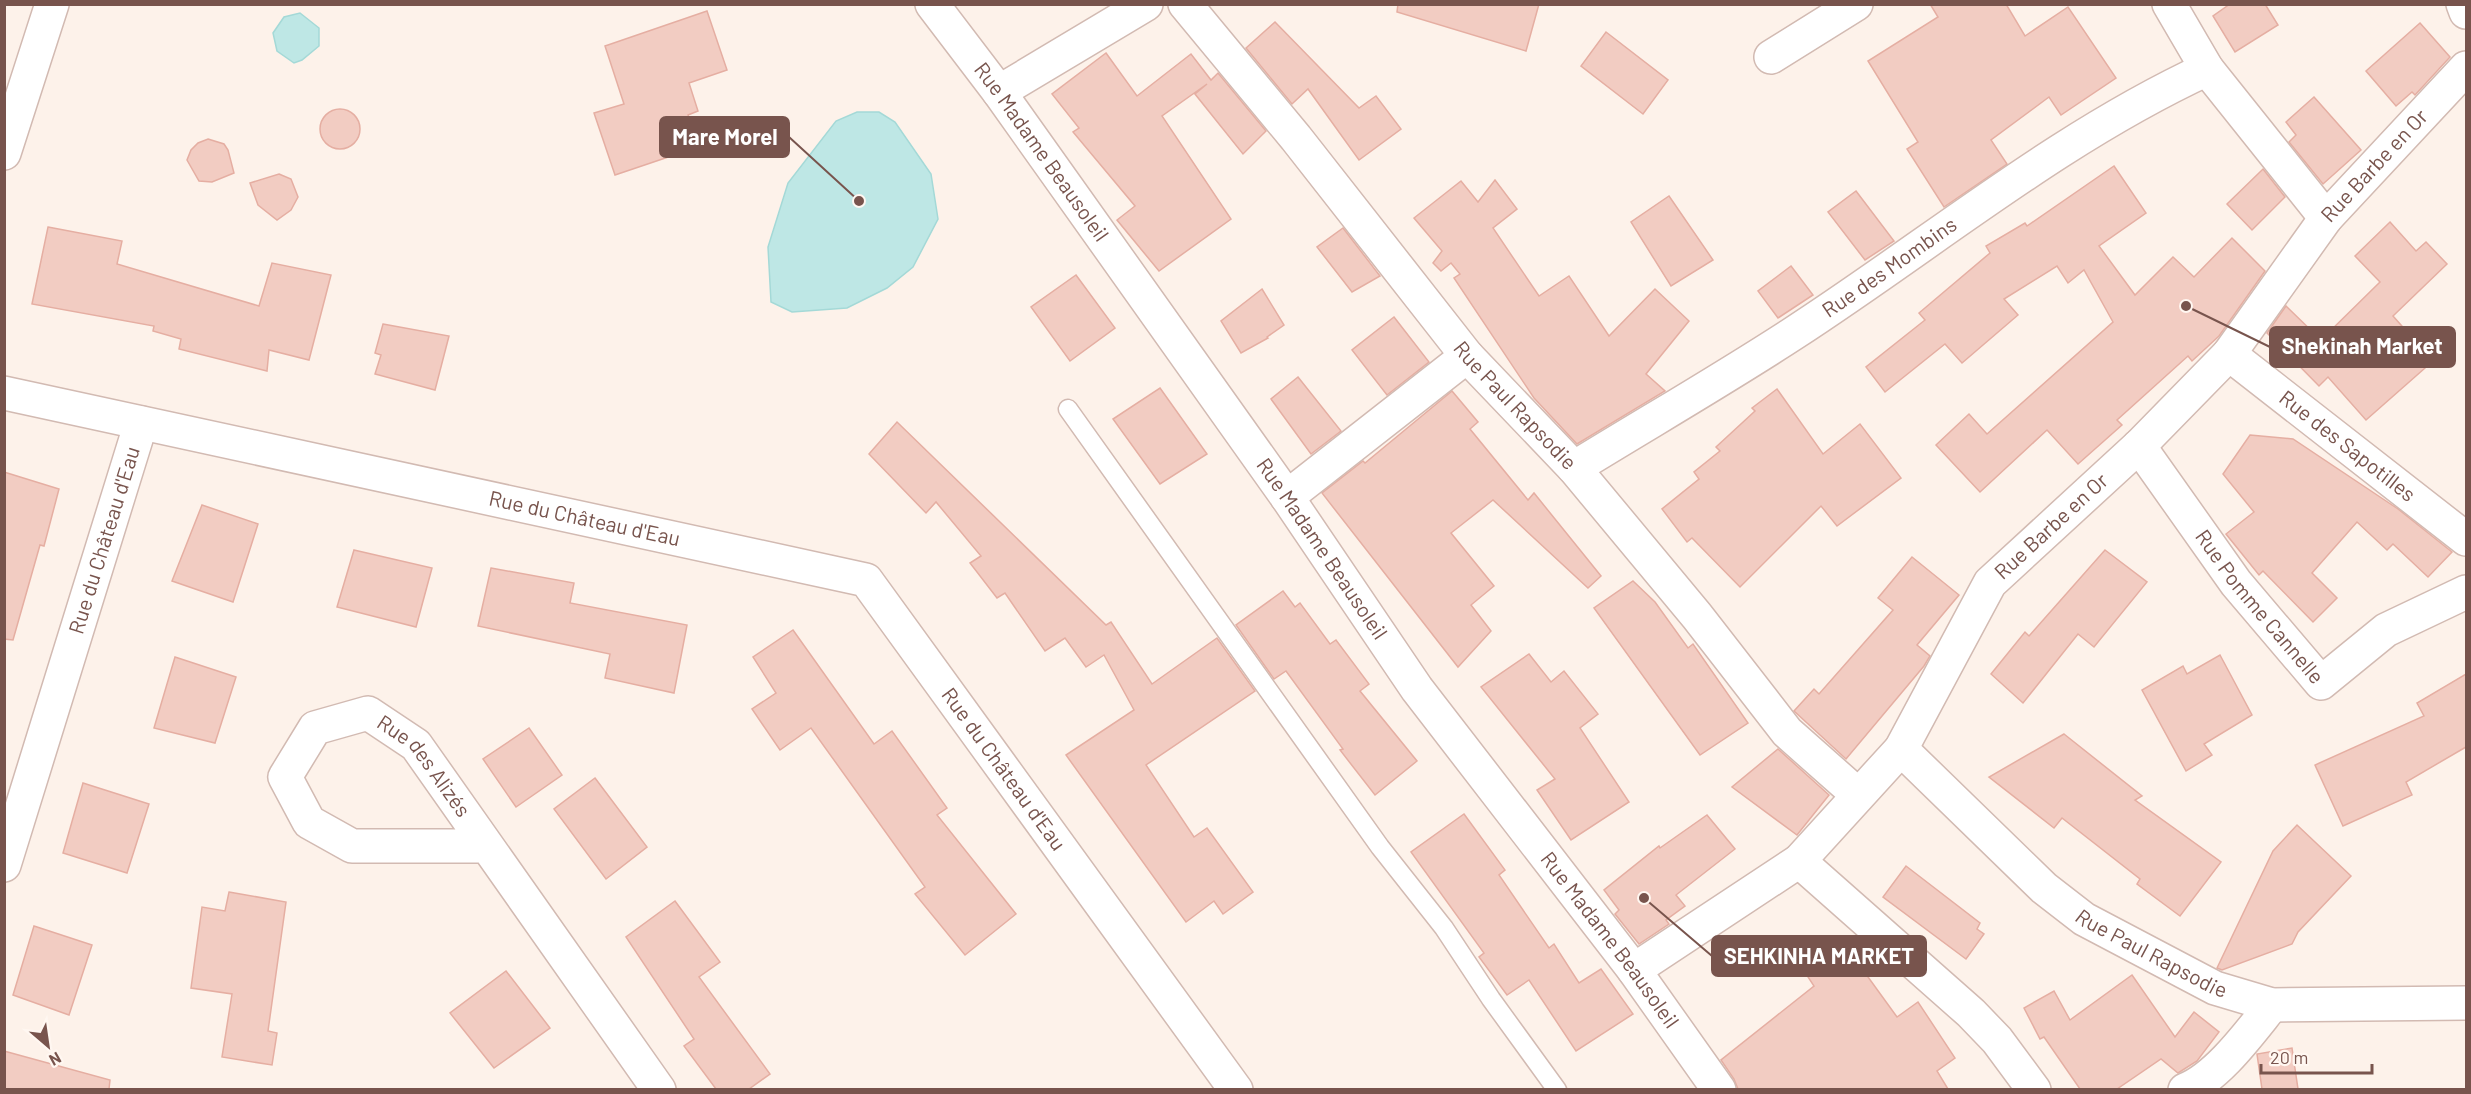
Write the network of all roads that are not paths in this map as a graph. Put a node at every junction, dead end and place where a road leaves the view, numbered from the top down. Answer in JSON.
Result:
{"nodes":[{"id":1,"x":52,"y":4,"type":"edge"},
{"id":2,"x":932,"y":4,"type":"edge"},
{"id":3,"x":1146,"y":4,"type":"edge"},
{"id":4,"x":1185,"y":4,"type":"edge"},
{"id":5,"x":1856,"y":4,"type":"edge"},
{"id":6,"x":2169,"y":4,"type":"edge"},
{"id":7,"x":2463,"y":4,"type":"edge"},
{"id":8,"x":2466,"y":12,"type":"edge"},
{"id":9,"x":1771,"y":57,"type":"dead end"},
{"id":10,"x":2466,"y":68,"type":"edge"},
{"id":11,"x":2207,"y":69,"type":"junction"},
{"id":12,"x":999,"y":92,"type":"junction"},
{"id":13,"x":4,"y":153,"type":"edge"},
{"id":14,"x":2326,"y":218,"type":"junction"},
{"id":15,"x":2229,"y":354,"type":"junction"},
{"id":16,"x":1467,"y":356,"type":"junction"},
{"id":17,"x":4,"y":393,"type":"edge"},
{"id":18,"x":1068,"y":409,"type":"dead end"},
{"id":19,"x":141,"y":423,"type":"junction"},
{"id":20,"x":2139,"y":446,"type":"junction"},
{"id":21,"x":1574,"y":468,"type":"junction"},
{"id":22,"x":1287,"y":497,"type":"junction"},
{"id":23,"x":2466,"y":539,"type":"edge"},
{"id":24,"x":2466,"y":592,"type":"edge"},
{"id":25,"x":1901,"y":748,"type":"junction"},
{"id":26,"x":1857,"y":794,"type":"junction"},
{"id":27,"x":487,"y":846,"type":"junction"},
{"id":28,"x":1799,"y":861,"type":"junction"},
{"id":29,"x":4,"y":865,"type":"edge"},
{"id":30,"x":1634,"y":970,"type":"junction"},
{"id":31,"x":2466,"y":1003,"type":"edge"},
{"id":32,"x":2272,"y":1005,"type":"junction"},
{"id":33,"x":659,"y":1089,"type":"edge"},
{"id":34,"x":1236,"y":1089,"type":"edge"},
{"id":35,"x":1557,"y":1089,"type":"edge"},
{"id":36,"x":1719,"y":1089,"type":"edge"},
{"id":37,"x":2034,"y":1089,"type":"edge"},
{"id":38,"x":2185,"y":1089,"type":"edge"}],
"edges":[{"from":1,"to":13,"type":"street"},
{"from":2,"to":12,"type":"street","name":"Rue Madame Beausoleil"},
{"from":3,"to":12,"type":"street"},
{"from":4,"to":16,"type":"street","name":"Rue Paul Rapsodie"},
{"from":5,"to":9,"type":"street"},
{"from":6,"to":11,"type":"street"},
{"from":7,"to":8,"type":"street"},
{"from":10,"to":14,"type":"street","name":"Rue Barbe en Or"},
{"from":11,"to":14,"type":"street"},
{"from":11,"to":21,"type":"street","name":"Rue des Mombins"},
{"from":12,"to":22,"type":"street","name":"Rue Madame Beausoleil"},
{"from":14,"to":15,"type":"street","name":"Rue Barbe en Or"},
{"from":15,"to":20,"type":"street","name":"Rue Barbe en Or"},
{"from":15,"to":23,"type":"street","name":"Rue des Sapotilles"},
{"from":16,"to":21,"type":"street","name":"Rue Paul Rapsodie"},
{"from":16,"to":22,"type":"street"},
{"from":17,"to":19,"type":"street"},
{"from":18,"to":35,"type":"lane"},
{"from":19,"to":29,"type":"street","name":"Rue du Château d'Eau"},
{"from":19,"to":34,"type":"street","name":"Rue du Château d'Eau"},
{"from":20,"to":24,"type":"street","name":"Rue Pomme Cannelle"},
{"from":20,"to":25,"type":"street","name":"Rue Barbe en Or"},
{"from":21,"to":26,"type":"street","name":"Rue Paul Rapsodie"},
{"from":22,"to":30,"type":"street","name":"Rue Madame Beausoleil"},
{"from":25,"to":26,"type":"street","name":"Rue Barbe en Or"},
{"from":25,"to":32,"type":"street","name":"Rue Paul Rapsodie"},
{"from":26,"to":28,"type":"street","name":"Rue Barbe en Or"},
{"from":27,"to":27,"type":"street","name":"Rue des Alizés"},
{"from":27,"to":33,"type":"street","name":"Rue des Alizés"},
{"from":28,"to":30,"type":"street","name":"Rue Barbe en Or"},
{"from":28,"to":37,"type":"street"},
{"from":30,"to":36,"type":"street","name":"Rue Madame Beausoleil"},
{"from":31,"to":32,"type":"street","name":"Rue Paul Rapsodie"},
{"from":32,"to":38,"type":"street"}]}
